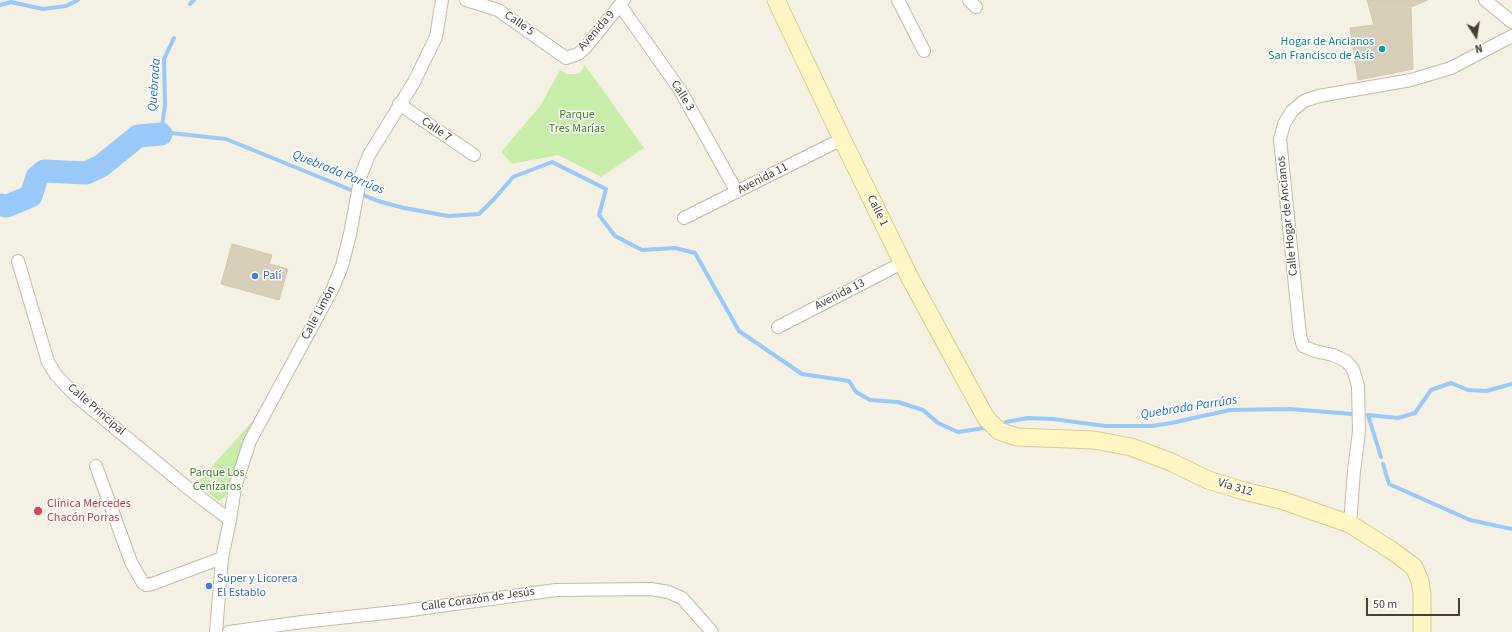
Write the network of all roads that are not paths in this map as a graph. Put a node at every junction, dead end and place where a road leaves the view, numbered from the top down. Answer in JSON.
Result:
{"nodes":[{"id":1,"x":442,"y":0,"type":"edge"},
{"id":2,"x":466,"y":0,"type":"edge"},
{"id":3,"x":776,"y":0,"type":"edge"},
{"id":4,"x":898,"y":0,"type":"edge"},
{"id":5,"x":1485,"y":0,"type":"edge"},
{"id":6,"x":622,"y":2,"type":"edge"},
{"id":7,"x":1512,"y":22,"type":"edge"},
{"id":8,"x":1512,"y":36,"type":"edge"},
{"id":9,"x":924,"y":51,"type":"dead end"},
{"id":10,"x":566,"y":58,"type":"joint"},
{"id":11,"x":399,"y":104,"type":"junction"},
{"id":12,"x":842,"y":140,"type":"junction"},
{"id":13,"x":474,"y":155,"type":"dead end"},
{"id":14,"x":737,"y":192,"type":"junction"},
{"id":15,"x":684,"y":218,"type":"dead end"},
{"id":16,"x":18,"y":261,"type":"dead end"},
{"id":17,"x":902,"y":263,"type":"junction"},
{"id":18,"x":778,"y":326,"type":"dead end"},
{"id":19,"x":986,"y":418,"type":"joint"},
{"id":20,"x":96,"y":466,"type":"dead end"},
{"id":21,"x":230,"y":520,"type":"junction"},
{"id":22,"x":1350,"y":524,"type":"junction"},
{"id":23,"x":222,"y":558,"type":"junction"},
{"id":24,"x":216,"y":632,"type":"edge"},
{"id":25,"x":229,"y":632,"type":"edge"},
{"id":26,"x":712,"y":632,"type":"edge"},
{"id":27,"x":1422,"y":632,"type":"edge"}],
"edges":[{"from":1,"to":11,"type":"street","name":"Calle Limón"},
{"from":2,"to":10,"type":"street","name":"Calle 5"},
{"from":3,"to":12,"type":"street","name":"Calle 1"},
{"from":4,"to":9,"type":"street"},
{"from":5,"to":7,"type":"street"},
{"from":6,"to":10,"type":"street","name":"Avenida 9"},
{"from":6,"to":14,"type":"street","name":"Calle 3"},
{"from":8,"to":22,"type":"street","name":"Calle Hogar de Ancianos"},
{"from":11,"to":13,"type":"street","name":"Calle 7"},
{"from":11,"to":21,"type":"street","name":"Calle Limón"},
{"from":12,"to":14,"type":"street","name":"Avenida 11"},
{"from":12,"to":17,"type":"street","name":"Calle 1"},
{"from":14,"to":15,"type":"street","name":"Avenida 11"},
{"from":16,"to":21,"type":"street","name":"Calle Principal"},
{"from":17,"to":18,"type":"street","name":"Avenida 13"},
{"from":17,"to":19,"type":"street","name":"Calle 1"},
{"from":19,"to":22,"type":"street","name":"Vía 312"},
{"from":20,"to":23,"type":"street"},
{"from":21,"to":23,"type":"street","name":"Calle Limón"},
{"from":22,"to":27,"type":"street","name":"Vía 312"},
{"from":23,"to":24,"type":"street","name":"Calle Limón"},
{"from":25,"to":26,"type":"street","name":"Calle Corazón de Jesús"}]}
